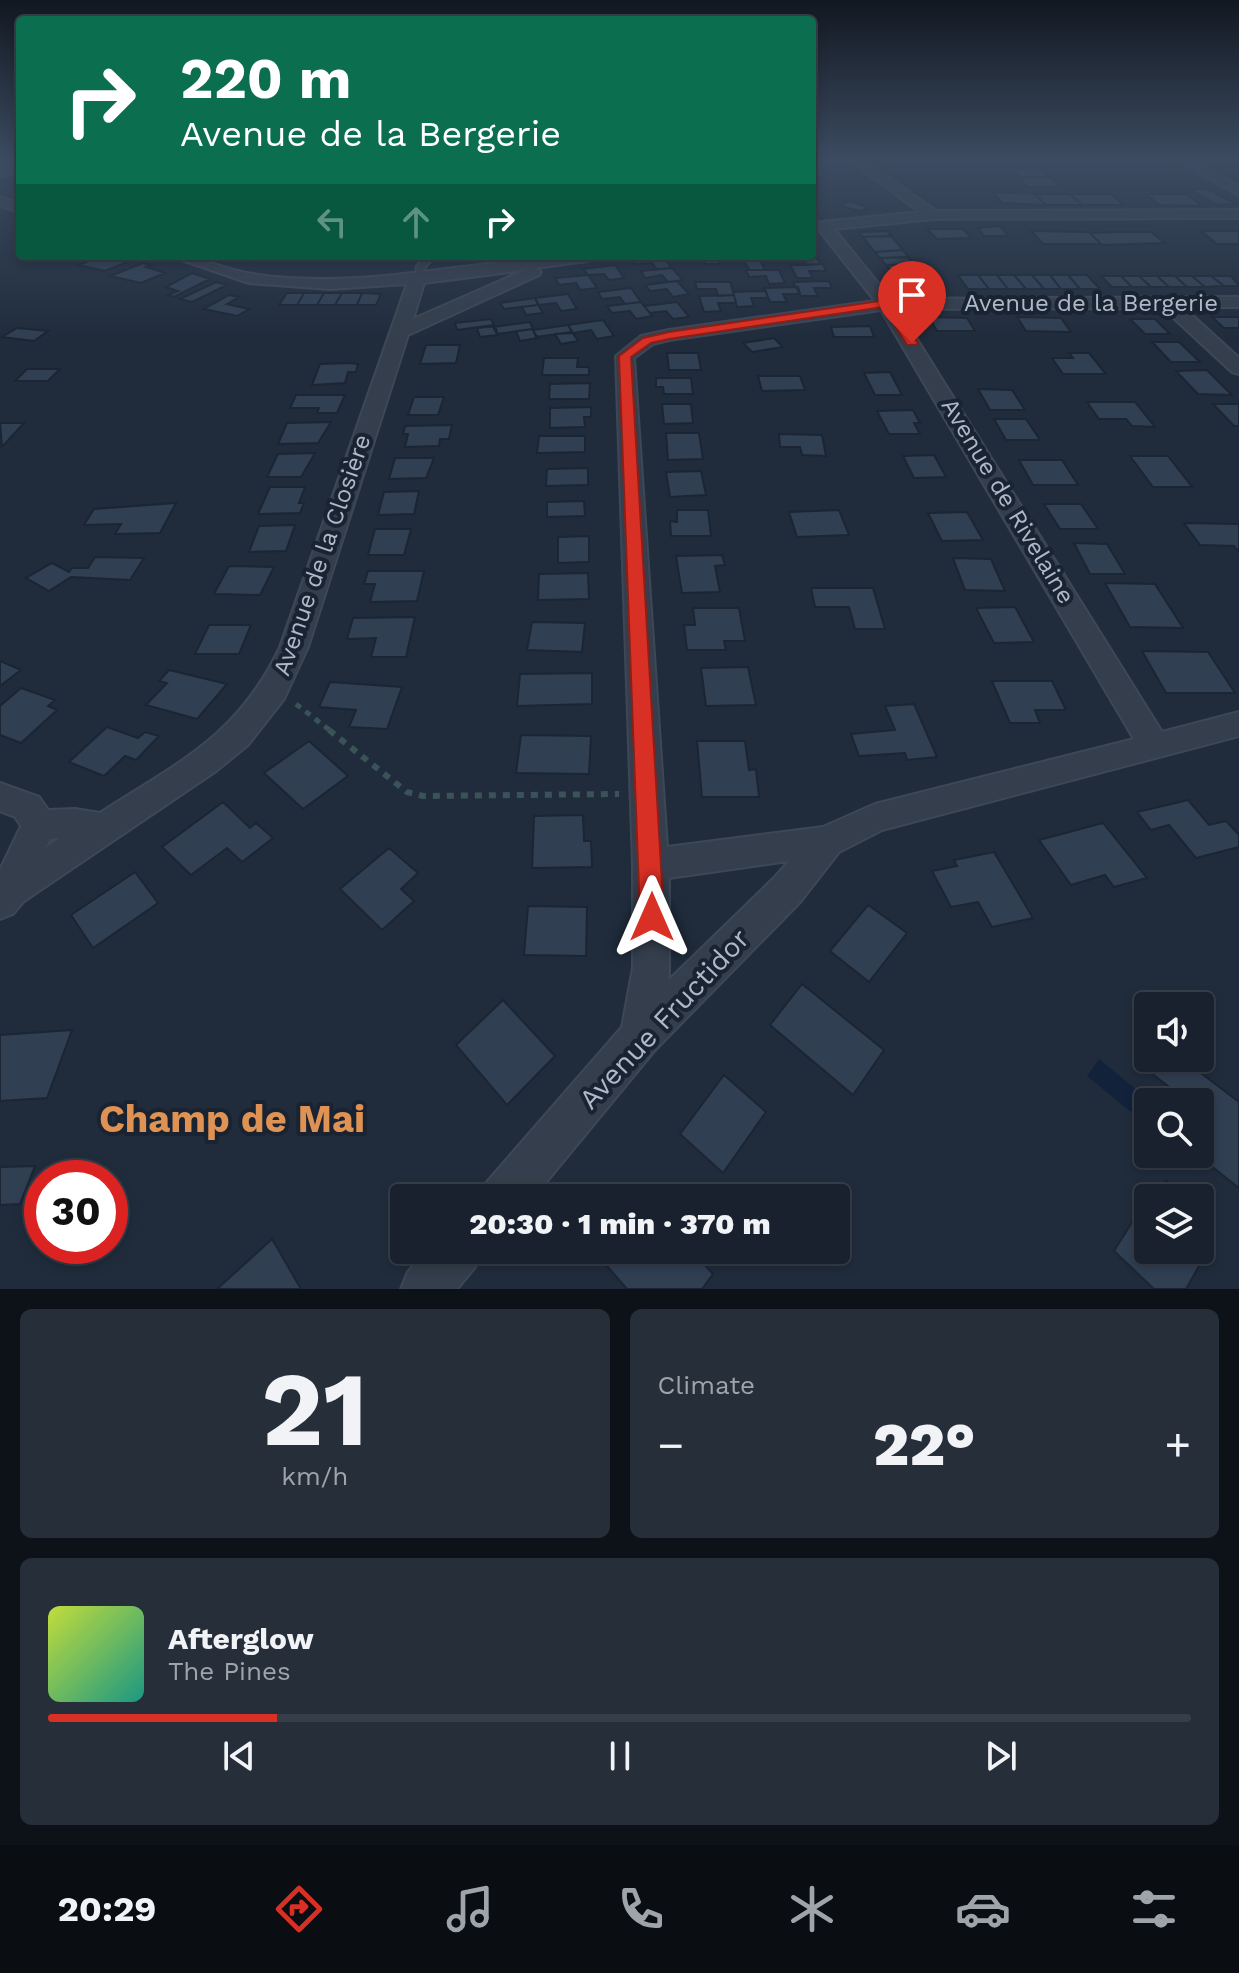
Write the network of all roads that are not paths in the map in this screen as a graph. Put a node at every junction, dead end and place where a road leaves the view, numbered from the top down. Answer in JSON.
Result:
{"nodes":[{"id":1,"x":890,"y":219,"type":"edge"},
{"id":2,"x":818,"y":226,"type":"edge"},
{"id":3,"x":191,"y":260,"type":"edge"},
{"id":4,"x":427,"y":260,"type":"edge"},
{"id":5,"x":553,"y":260,"type":"edge"},
{"id":6,"x":559,"y":260,"type":"edge"},
{"id":7,"x":418,"y":277,"type":"junction"},
{"id":8,"x":1239,"y":302,"type":"edge"},
{"id":9,"x":1168,"y":303,"type":"junction"},
{"id":10,"x":886,"y":304,"type":"junction"},
{"id":11,"x":399,"y":332,"type":"junction"},
{"id":12,"x":1239,"y":368,"type":"edge"},
{"id":13,"x":1239,"y":724,"type":"edge"},
{"id":14,"x":1153,"y":744,"type":"junction"},
{"id":15,"x":0,"y":797,"type":"edge"},
{"id":16,"x":40,"y":825,"type":"junction"},
{"id":17,"x":105,"y":828,"type":"junction"},
{"id":18,"x":827,"y":841,"type":"junction"},
{"id":19,"x":651,"y":865,"type":"junction"},
{"id":20,"x":6,"y":895,"type":"edge"},
{"id":21,"x":641,"y":1036,"type":"junction"},
{"id":22,"x":515,"y":1184,"type":"edge"},
{"id":23,"x":446,"y":1264,"type":"edge"},
{"id":24,"x":425,"y":1289,"type":"edge"}],
"edges":[{"from":1,"to":2,"type":"street"},
{"from":2,"to":10,"type":"street","name":"Avenue de Rivelaine"},
{"from":3,"to":7,"type":"street"},
{"from":4,"to":7,"type":"lane"},
{"from":5,"to":7,"type":"street"},
{"from":6,"to":11,"type":"street"},
{"from":7,"to":11,"type":"street","name":"Avenue de la Closière"},
{"from":8,"to":9,"type":"street","name":"Avenue de la Bergerie"},
{"from":9,"to":10,"type":"street","name":"Avenue de la Bergerie"},
{"from":9,"to":12,"type":"street"},
{"from":10,"to":14,"type":"street","name":"Avenue de Rivelaine"},
{"from":10,"to":19,"type":"street","name":"Avenue de la Bergerie"},
{"from":11,"to":17,"type":"street","name":"Avenue de la Closière"},
{"from":13,"to":14,"type":"street","name":"Avenue Fructidor"},
{"from":14,"to":18,"type":"street","name":"Avenue Fructidor"},
{"from":15,"to":16,"type":"street"},
{"from":16,"to":17,"type":"street"},
{"from":16,"to":20,"type":"street","name":"Avenue de la Closière"},
{"from":17,"to":20,"type":"street","name":"Avenue de la Closière"},
{"from":18,"to":19,"type":"street","name":"Avenue Fructidor"},
{"from":18,"to":21,"type":"street","name":"Avenue Fructidor"},
{"from":19,"to":21,"type":"street","name":"Avenue de la Bergerie"},
{"from":21,"to":22,"type":"street","name":"Avenue Fructidor"},
{"from":23,"to":24,"type":"street"}]}
